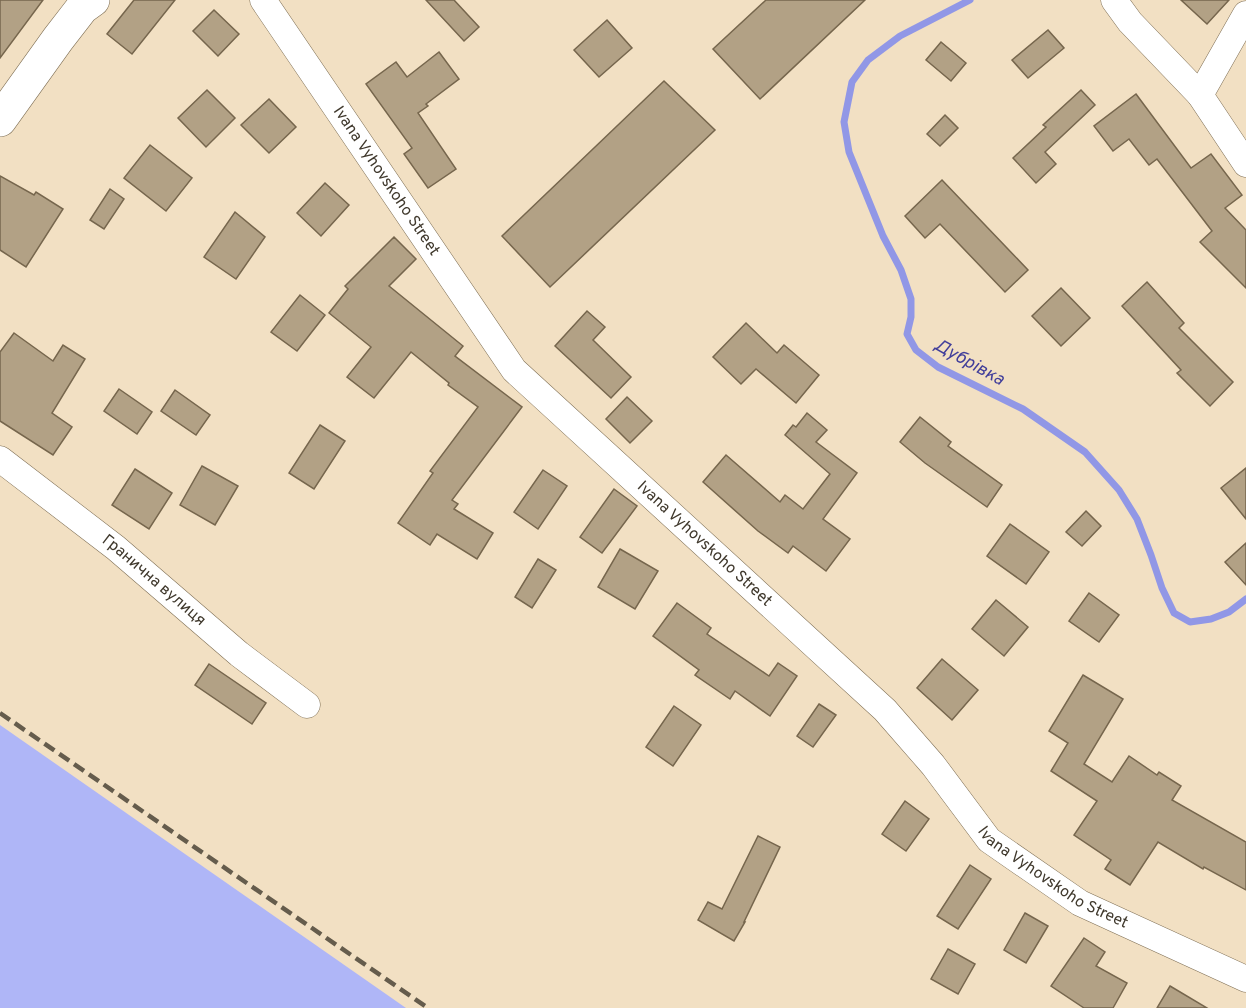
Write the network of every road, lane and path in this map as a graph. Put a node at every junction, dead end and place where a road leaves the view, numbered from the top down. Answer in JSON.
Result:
{"nodes":[{"id":1,"x":93,"y":0,"type":"edge"},
{"id":2,"x":263,"y":0,"type":"edge"},
{"id":3,"x":1114,"y":0,"type":"edge"},
{"id":4,"x":1246,"y":14,"type":"edge"},
{"id":5,"x":1200,"y":95,"type":"junction"},
{"id":6,"x":0,"y":120,"type":"edge"},
{"id":7,"x":1246,"y":164,"type":"edge"},
{"id":8,"x":0,"y":459,"type":"edge"},
{"id":9,"x":307,"y":705,"type":"dead end"},
{"id":10,"x":1246,"y":979,"type":"edge"}],
"edges":[{"from":1,"to":6,"type":"main road"},
{"from":2,"to":10,"type":"street","name":"Ivana Vyhovskoho Street"},
{"from":3,"to":5,"type":"street"},
{"from":4,"to":5,"type":"street"},
{"from":5,"to":7,"type":"street"},
{"from":8,"to":9,"type":"street","name":"Гранична вулиця"}]}
